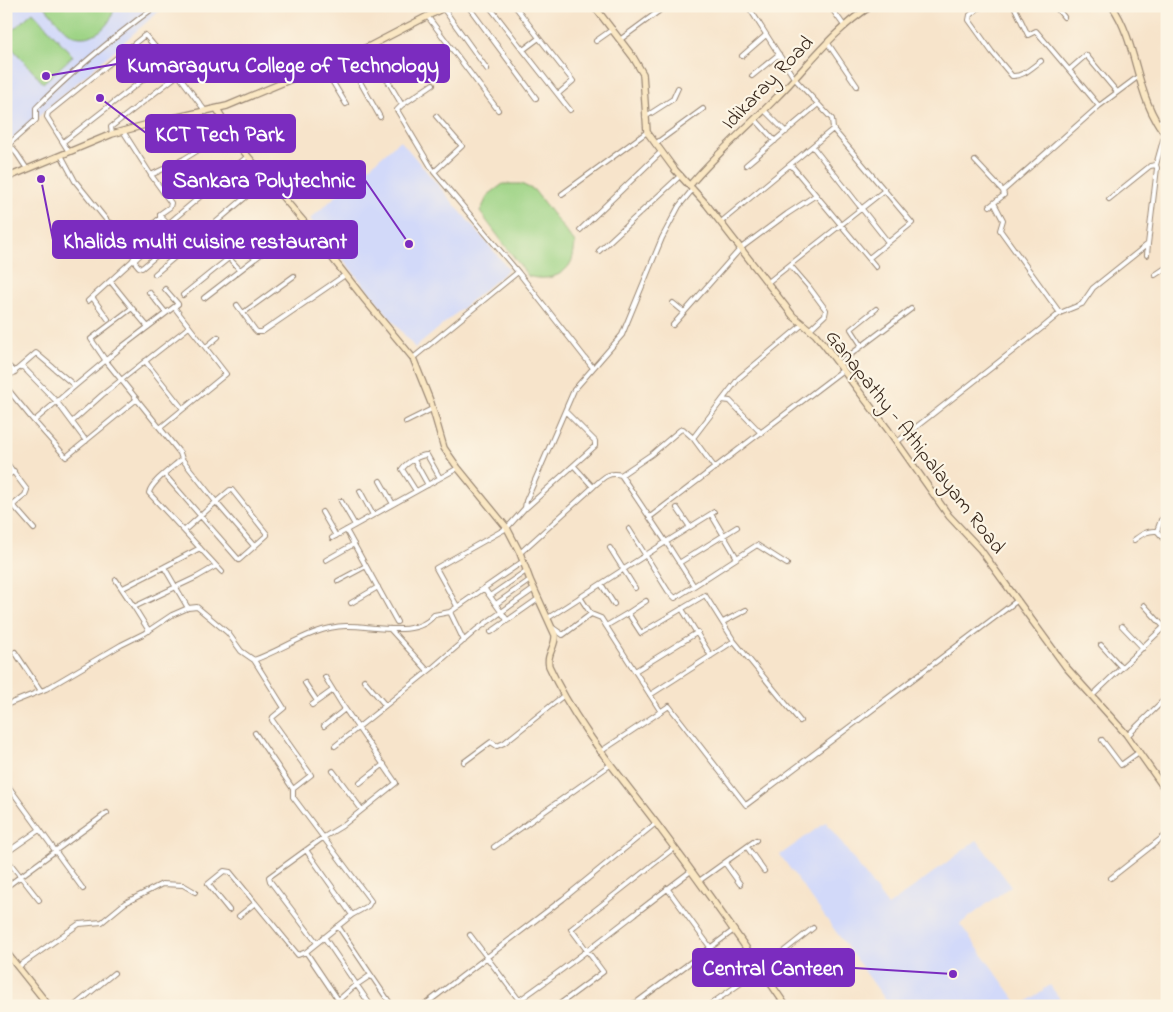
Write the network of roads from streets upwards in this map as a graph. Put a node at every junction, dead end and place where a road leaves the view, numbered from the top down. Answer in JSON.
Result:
{"nodes":[{"id":1,"x":156,"y":6,"type":"edge"},
{"id":2,"x":427,"y":6,"type":"edge"},
{"id":3,"x":468,"y":6,"type":"edge"},
{"id":4,"x":490,"y":6,"type":"edge"},
{"id":5,"x":515,"y":6,"type":"edge"},
{"id":6,"x":594,"y":6,"type":"edge"},
{"id":7,"x":657,"y":6,"type":"edge"},
{"id":8,"x":748,"y":6,"type":"edge"},
{"id":9,"x":830,"y":6,"type":"edge"},
{"id":10,"x":872,"y":6,"type":"edge"},
{"id":11,"x":981,"y":6,"type":"edge"},
{"id":12,"x":1014,"y":6,"type":"edge"},
{"id":13,"x":1055,"y":6,"type":"edge"},
{"id":14,"x":1112,"y":6,"type":"edge"},
{"id":15,"x":445,"y":7,"type":"edge"},
{"id":16,"x":431,"y":15,"type":"junction"},
{"id":17,"x":1064,"y":16,"type":"dead end"},
{"id":18,"x":845,"y":27,"type":"junction"},
{"id":19,"x":613,"y":29,"type":"junction"},
{"id":20,"x":766,"y":35,"type":"junction"},
{"id":21,"x":539,"y":38,"type":"junction"},
{"id":22,"x":621,"y":39,"type":"junction"},
{"id":23,"x":596,"y":41,"type":"dead end"},
{"id":24,"x":827,"y":42,"type":"junction"},
{"id":25,"x":368,"y":47,"type":"junction"},
{"id":26,"x":523,"y":50,"type":"junction"},
{"id":27,"x":779,"y":54,"type":"junction"},
{"id":28,"x":742,"y":56,"type":"dead end"},
{"id":29,"x":346,"y":57,"type":"junction"},
{"id":30,"x":1041,"y":60,"type":"dead end"},
{"id":31,"x":167,"y":61,"type":"junction"},
{"id":32,"x":323,"y":66,"type":"junction"},
{"id":33,"x":487,"y":69,"type":"dead end"},
{"id":34,"x":1069,"y":70,"type":"junction"},
{"id":35,"x":178,"y":75,"type":"junction"},
{"id":36,"x":752,"y":76,"type":"dead end"},
{"id":37,"x":1139,"y":76,"type":"junction"},
{"id":38,"x":794,"y":78,"type":"junction"},
{"id":39,"x":433,"y":84,"type":"dead end"},
{"id":40,"x":857,"y":86,"type":"dead end"},
{"id":41,"x":678,"y":88,"type":"dead end"},
{"id":42,"x":1117,"y":92,"type":"junction"},
{"id":43,"x":558,"y":94,"type":"junction"},
{"id":44,"x":536,"y":98,"type":"dead end"},
{"id":45,"x":346,"y":104,"type":"dead end"},
{"id":46,"x":402,"y":105,"type":"junction"},
{"id":47,"x":818,"y":105,"type":"junction"},
{"id":48,"x":1100,"y":106,"type":"junction"},
{"id":49,"x":217,"y":109,"type":"junction"},
{"id":50,"x":703,"y":109,"type":"dead end"},
{"id":51,"x":498,"y":110,"type":"dead end"},
{"id":52,"x":570,"y":110,"type":"dead end"},
{"id":53,"x":764,"y":110,"type":"junction"},
{"id":54,"x":206,"y":112,"type":"junction"},
{"id":55,"x":1167,"y":113,"type":"edge"},
{"id":56,"x":436,"y":116,"type":"dead end"},
{"id":57,"x":380,"y":117,"type":"dead end"},
{"id":58,"x":646,"y":117,"type":"junction"},
{"id":59,"x":755,"y":119,"type":"junction"},
{"id":60,"x":1158,"y":124,"type":"junction"},
{"id":61,"x":833,"y":129,"type":"junction"},
{"id":62,"x":123,"y":131,"type":"junction"},
{"id":63,"x":230,"y":132,"type":"junction"},
{"id":64,"x":647,"y":132,"type":"junction"},
{"id":65,"x":786,"y":132,"type":"junction"},
{"id":66,"x":112,"y":134,"type":"junction"},
{"id":67,"x":1166,"y":134,"type":"edge"},
{"id":68,"x":7,"y":142,"type":"edge"},
{"id":69,"x":62,"y":142,"type":"junction"},
{"id":70,"x":775,"y":142,"type":"junction"},
{"id":71,"x":655,"y":144,"type":"junction"},
{"id":72,"x":813,"y":147,"type":"junction"},
{"id":73,"x":68,"y":152,"type":"junction"},
{"id":74,"x":661,"y":152,"type":"junction"},
{"id":75,"x":61,"y":155,"type":"junction"},
{"id":76,"x":248,"y":156,"type":"junction"},
{"id":77,"x":184,"y":159,"type":"junction"},
{"id":78,"x":975,"y":161,"type":"dead end"},
{"id":79,"x":746,"y":165,"type":"dead end"},
{"id":80,"x":791,"y":165,"type":"junction"},
{"id":81,"x":1156,"y":165,"type":"junction"},
{"id":82,"x":27,"y":170,"type":"junction"},
{"id":83,"x":434,"y":172,"type":"junction"},
{"id":84,"x":151,"y":175,"type":"junction"},
{"id":85,"x":681,"y":175,"type":"junction"},
{"id":86,"x":191,"y":177,"type":"dead end"},
{"id":87,"x":6,"y":178,"type":"edge"},
{"id":88,"x":267,"y":179,"type":"junction"},
{"id":89,"x":692,"y":187,"type":"junction"},
{"id":90,"x":885,"y":190,"type":"junction"},
{"id":91,"x":1003,"y":190,"type":"junction"},
{"id":92,"x":562,"y":194,"type":"dead end"},
{"id":93,"x":816,"y":195,"type":"junction"},
{"id":94,"x":1109,"y":199,"type":"dead end"},
{"id":95,"x":862,"y":208,"type":"junction"},
{"id":96,"x":160,"y":218,"type":"junction"},
{"id":97,"x":304,"y":221,"type":"junction"},
{"id":98,"x":721,"y":222,"type":"junction"},
{"id":99,"x":168,"y":224,"type":"junction"},
{"id":100,"x":841,"y":225,"type":"junction"},
{"id":101,"x":580,"y":230,"type":"dead end"},
{"id":102,"x":154,"y":241,"type":"junction"},
{"id":103,"x":888,"y":242,"type":"junction"},
{"id":104,"x":1148,"y":244,"type":"junction"},
{"id":105,"x":740,"y":248,"type":"junction"},
{"id":106,"x":162,"y":251,"type":"junction"},
{"id":107,"x":599,"y":251,"type":"dead end"},
{"id":108,"x":1147,"y":255,"type":"dead end"},
{"id":109,"x":869,"y":258,"type":"junction"},
{"id":110,"x":790,"y":265,"type":"junction"},
{"id":111,"x":876,"y":267,"type":"dead end"},
{"id":112,"x":1167,"y":267,"type":"edge"},
{"id":113,"x":240,"y":270,"type":"junction"},
{"id":114,"x":518,"y":272,"type":"junction"},
{"id":115,"x":155,"y":274,"type":"dead end"},
{"id":116,"x":345,"y":275,"type":"junction"},
{"id":117,"x":1155,"y":275,"type":"dead end"},
{"id":118,"x":294,"y":276,"type":"dead end"},
{"id":119,"x":111,"y":282,"type":"junction"},
{"id":120,"x":767,"y":283,"type":"junction"},
{"id":121,"x":165,"y":289,"type":"dead end"},
{"id":122,"x":149,"y":292,"type":"dead end"},
{"id":123,"x":182,"y":295,"type":"dead end"},
{"id":124,"x":204,"y":298,"type":"dead end"},
{"id":125,"x":673,"y":303,"type":"dead end"},
{"id":126,"x":237,"y":305,"type":"dead end"},
{"id":127,"x":174,"y":307,"type":"junction"},
{"id":128,"x":132,"y":308,"type":"junction"},
{"id":129,"x":876,"y":309,"type":"dead end"},
{"id":130,"x":910,"y":309,"type":"dead end"},
{"id":131,"x":684,"y":312,"type":"junction"},
{"id":132,"x":166,"y":313,"type":"junction"},
{"id":133,"x":243,"y":313,"type":"junction"},
{"id":134,"x":1060,"y":314,"type":"junction"},
{"id":135,"x":108,"y":319,"type":"dead end"},
{"id":136,"x":673,"y":324,"type":"dead end"},
{"id":137,"x":802,"y":325,"type":"junction"},
{"id":138,"x":148,"y":327,"type":"junction"},
{"id":139,"x":189,"y":327,"type":"junction"},
{"id":140,"x":809,"y":330,"type":"junction"},
{"id":141,"x":218,"y":337,"type":"dead end"},
{"id":142,"x":862,"y":346,"type":"junction"},
{"id":143,"x":206,"y":347,"type":"junction"},
{"id":144,"x":413,"y":358,"type":"junction"},
{"id":145,"x":106,"y":361,"type":"junction"},
{"id":146,"x":145,"y":361,"type":"junction"},
{"id":147,"x":6,"y":364,"type":"edge"},
{"id":148,"x":838,"y":364,"type":"junction"},
{"id":149,"x":22,"y":366,"type":"junction"},
{"id":150,"x":593,"y":368,"type":"junction"},
{"id":151,"x":843,"y":370,"type":"junction"},
{"id":152,"x":15,"y":372,"type":"junction"},
{"id":153,"x":6,"y":379,"type":"edge"},
{"id":154,"x":122,"y":380,"type":"junction"},
{"id":155,"x":75,"y":386,"type":"junction"},
{"id":156,"x":6,"y":388,"type":"edge"},
{"id":157,"x":137,"y":399,"type":"junction"},
{"id":158,"x":722,"y":400,"type":"junction"},
{"id":159,"x":57,"y":402,"type":"junction"},
{"id":160,"x":432,"y":409,"type":"junction"},
{"id":161,"x":183,"y":410,"type":"junction"},
{"id":162,"x":566,"y":411,"type":"junction"},
{"id":163,"x":34,"y":421,"type":"junction"},
{"id":164,"x":73,"y":422,"type":"junction"},
{"id":165,"x":406,"y":422,"type":"dead end"},
{"id":166,"x":160,"y":428,"type":"junction"},
{"id":167,"x":761,"y":433,"type":"junction"},
{"id":168,"x":693,"y":438,"type":"junction"},
{"id":169,"x":86,"y":440,"type":"junction"},
{"id":170,"x":897,"y":442,"type":"junction"},
{"id":171,"x":182,"y":459,"type":"junction"},
{"id":172,"x":414,"y":460,"type":"junction"},
{"id":173,"x":6,"y":462,"type":"edge"},
{"id":174,"x":574,"y":466,"type":"junction"},
{"id":175,"x":458,"y":468,"type":"junction"},
{"id":176,"x":715,"y":468,"type":"junction"},
{"id":177,"x":14,"y":471,"type":"junction"},
{"id":178,"x":164,"y":474,"type":"junction"},
{"id":179,"x":620,"y":475,"type":"junction"},
{"id":180,"x":6,"y":477,"type":"edge"},
{"id":181,"x":440,"y":478,"type":"junction"},
{"id":182,"x":380,"y":481,"type":"dead end"},
{"id":183,"x":428,"y":484,"type":"junction"},
{"id":184,"x":593,"y":487,"type":"junction"},
{"id":185,"x":360,"y":491,"type":"dead end"},
{"id":186,"x":416,"y":491,"type":"junction"},
{"id":187,"x":341,"y":501,"type":"dead end"},
{"id":188,"x":216,"y":502,"type":"junction"},
{"id":189,"x":393,"y":504,"type":"junction"},
{"id":190,"x":13,"y":505,"type":"junction"},
{"id":191,"x":525,"y":508,"type":"junction"},
{"id":192,"x":677,"y":508,"type":"dead end"},
{"id":193,"x":6,"y":511,"type":"edge"},
{"id":194,"x":322,"y":512,"type":"dead end"},
{"id":195,"x":373,"y":515,"type":"junction"},
{"id":196,"x":1167,"y":515,"type":"edge"},
{"id":197,"x":200,"y":516,"type":"junction"},
{"id":198,"x":650,"y":518,"type":"junction"},
{"id":199,"x":355,"y":525,"type":"junction"},
{"id":200,"x":690,"y":527,"type":"junction"},
{"id":201,"x":737,"y":527,"type":"dead end"},
{"id":202,"x":507,"y":528,"type":"junction"},
{"id":203,"x":34,"y":529,"type":"dead end"},
{"id":204,"x":186,"y":529,"type":"dead end"},
{"id":205,"x":629,"y":529,"type":"dead end"},
{"id":206,"x":346,"y":530,"type":"junction"},
{"id":207,"x":1156,"y":531,"type":"junction"},
{"id":208,"x":723,"y":535,"type":"junction"},
{"id":209,"x":1134,"y":540,"type":"dead end"},
{"id":210,"x":666,"y":542,"type":"junction"},
{"id":211,"x":1167,"y":542,"type":"edge"},
{"id":212,"x":354,"y":544,"type":"junction"},
{"id":213,"x":254,"y":546,"type":"junction"},
{"id":214,"x":200,"y":548,"type":"junction"},
{"id":215,"x":610,"y":548,"type":"dead end"},
{"id":216,"x":520,"y":553,"type":"junction"},
{"id":217,"x":645,"y":555,"type":"junction"},
{"id":218,"x":738,"y":558,"type":"junction"},
{"id":219,"x":326,"y":560,"type":"dead end"},
{"id":220,"x":522,"y":562,"type":"junction"},
{"id":221,"x":679,"y":563,"type":"junction"},
{"id":222,"x":786,"y":564,"type":"dead end"},
{"id":223,"x":216,"y":566,"type":"junction"},
{"id":224,"x":366,"y":566,"type":"junction"},
{"id":225,"x":164,"y":567,"type":"junction"},
{"id":226,"x":623,"y":569,"type":"junction"},
{"id":227,"x":526,"y":571,"type":"junction"},
{"id":228,"x":222,"y":572,"type":"dead end"},
{"id":229,"x":116,"y":580,"type":"dead end"},
{"id":230,"x":530,"y":580,"type":"junction"},
{"id":231,"x":338,"y":581,"type":"dead end"},
{"id":232,"x":1167,"y":581,"type":"edge"},
{"id":233,"x":601,"y":584,"type":"junction"},
{"id":234,"x":1167,"y":585,"type":"edge"},
{"id":235,"x":177,"y":586,"type":"junction"},
{"id":236,"x":694,"y":586,"type":"junction"},
{"id":237,"x":378,"y":587,"type":"junction"},
{"id":238,"x":123,"y":588,"type":"junction"},
{"id":239,"x":484,"y":588,"type":"junction"},
{"id":240,"x":635,"y":588,"type":"dead end"},
{"id":241,"x":534,"y":589,"type":"junction"},
{"id":242,"x":490,"y":596,"type":"junction"},
{"id":243,"x":580,"y":597,"type":"junction"},
{"id":244,"x":538,"y":599,"type":"junction"},
{"id":245,"x":1018,"y":600,"type":"junction"},
{"id":246,"x":646,"y":601,"type":"dead end"},
{"id":247,"x":351,"y":603,"type":"dead end"},
{"id":248,"x":496,"y":604,"type":"junction"},
{"id":249,"x":614,"y":604,"type":"dead end"},
{"id":250,"x":1144,"y":605,"type":"dead end"},
{"id":251,"x":457,"y":606,"type":"junction"},
{"id":252,"x":134,"y":607,"type":"junction"},
{"id":253,"x":188,"y":608,"type":"junction"},
{"id":254,"x":682,"y":609,"type":"junction"},
{"id":255,"x":746,"y":610,"type":"dead end"},
{"id":256,"x":450,"y":612,"type":"junction"},
{"id":257,"x":502,"y":612,"type":"junction"},
{"id":258,"x":628,"y":613,"type":"junction"},
{"id":259,"x":591,"y":614,"type":"junction"},
{"id":260,"x":548,"y":618,"type":"junction"},
{"id":261,"x":507,"y":620,"type":"junction"},
{"id":262,"x":397,"y":622,"type":"dead end"},
{"id":263,"x":723,"y":622,"type":"junction"},
{"id":264,"x":1166,"y":625,"type":"edge"},
{"id":265,"x":606,"y":626,"type":"junction"},
{"id":266,"x":1122,"y":626,"type":"dead end"},
{"id":267,"x":552,"y":627,"type":"junction"},
{"id":268,"x":390,"y":629,"type":"junction"},
{"id":269,"x":149,"y":630,"type":"junction"},
{"id":270,"x":491,"y":632,"type":"dead end"},
{"id":271,"x":698,"y":632,"type":"junction"},
{"id":272,"x":464,"y":640,"type":"junction"},
{"id":273,"x":734,"y":641,"type":"junction"},
{"id":274,"x":1101,"y":645,"type":"dead end"},
{"id":275,"x":1143,"y":648,"type":"junction"},
{"id":276,"x":15,"y":652,"type":"dead end"},
{"id":277,"x":711,"y":656,"type":"junction"},
{"id":278,"x":254,"y":660,"type":"junction"},
{"id":279,"x":1122,"y":668,"type":"junction"},
{"id":280,"x":428,"y":671,"type":"junction"},
{"id":281,"x":635,"y":671,"type":"junction"},
{"id":282,"x":325,"y":676,"type":"dead end"},
{"id":283,"x":364,"y":680,"type":"dead end"},
{"id":284,"x":305,"y":683,"type":"dead end"},
{"id":285,"x":41,"y":690,"type":"junction"},
{"id":286,"x":333,"y":690,"type":"junction"},
{"id":287,"x":650,"y":695,"type":"junction"},
{"id":288,"x":563,"y":696,"type":"junction"},
{"id":289,"x":1092,"y":696,"type":"junction"},
{"id":290,"x":1167,"y":697,"type":"edge"},
{"id":291,"x":317,"y":702,"type":"junction"},
{"id":292,"x":6,"y":705,"type":"edge"},
{"id":293,"x":312,"y":705,"type":"dead end"},
{"id":294,"x":385,"y":705,"type":"junction"},
{"id":295,"x":345,"y":709,"type":"junction"},
{"id":296,"x":661,"y":712,"type":"junction"},
{"id":297,"x":800,"y":722,"type":"dead end"},
{"id":298,"x":324,"y":726,"type":"dead end"},
{"id":299,"x":358,"y":728,"type":"junction"},
{"id":300,"x":255,"y":733,"type":"dead end"},
{"id":301,"x":1127,"y":736,"type":"junction"},
{"id":302,"x":1102,"y":740,"type":"dead end"},
{"id":303,"x":335,"y":746,"type":"dead end"},
{"id":304,"x":6,"y":750,"type":"edge"},
{"id":305,"x":600,"y":752,"type":"junction"},
{"id":306,"x":1138,"y":752,"type":"junction"},
{"id":307,"x":464,"y":762,"type":"dead end"},
{"id":308,"x":6,"y":763,"type":"edge"},
{"id":309,"x":384,"y":764,"type":"junction"},
{"id":310,"x":610,"y":765,"type":"junction"},
{"id":311,"x":333,"y":771,"type":"dead end"},
{"id":312,"x":360,"y":783,"type":"dead end"},
{"id":313,"x":6,"y":784,"type":"edge"},
{"id":314,"x":293,"y":789,"type":"junction"},
{"id":315,"x":1167,"y":792,"type":"edge"},
{"id":316,"x":362,"y":810,"type":"junction"},
{"id":317,"x":107,"y":813,"type":"dead end"},
{"id":318,"x":656,"y":824,"type":"junction"},
{"id":319,"x":39,"y":830,"type":"junction"},
{"id":320,"x":1167,"y":834,"type":"edge"},
{"id":321,"x":324,"y":837,"type":"junction"},
{"id":322,"x":756,"y":840,"type":"dead end"},
{"id":323,"x":747,"y":847,"type":"junction"},
{"id":324,"x":494,"y":848,"type":"dead end"},
{"id":325,"x":674,"y":848,"type":"junction"},
{"id":326,"x":306,"y":850,"type":"junction"},
{"id":327,"x":55,"y":851,"type":"junction"},
{"id":328,"x":6,"y":853,"type":"edge"},
{"id":329,"x":6,"y":858,"type":"edge"},
{"id":330,"x":724,"y":863,"type":"junction"},
{"id":331,"x":691,"y":870,"type":"junction"},
{"id":332,"x":764,"y":870,"type":"dead end"},
{"id":333,"x":21,"y":876,"type":"junction"},
{"id":334,"x":1111,"y":878,"type":"dead end"},
{"id":335,"x":698,"y":881,"type":"junction"},
{"id":336,"x":740,"y":884,"type":"dead end"},
{"id":337,"x":6,"y":887,"type":"edge"},
{"id":338,"x":667,"y":888,"type":"junction"},
{"id":339,"x":83,"y":889,"type":"dead end"},
{"id":340,"x":195,"y":892,"type":"dead end"},
{"id":341,"x":39,"y":900,"type":"dead end"},
{"id":342,"x":254,"y":904,"type":"junction"},
{"id":343,"x":229,"y":910,"type":"dead end"},
{"id":344,"x":352,"y":915,"type":"junction"},
{"id":345,"x":239,"y":916,"type":"dead end"},
{"id":346,"x":338,"y":926,"type":"junction"},
{"id":347,"x":813,"y":928,"type":"dead end"},
{"id":348,"x":734,"y":930,"type":"junction"},
{"id":349,"x":470,"y":935,"type":"dead end"},
{"id":350,"x":324,"y":937,"type":"junction"},
{"id":351,"x":317,"y":943,"type":"junction"},
{"id":352,"x":710,"y":947,"type":"junction"},
{"id":353,"x":588,"y":950,"type":"junction"},
{"id":354,"x":6,"y":952,"type":"edge"},
{"id":355,"x":306,"y":952,"type":"junction"},
{"id":356,"x":487,"y":958,"type":"junction"},
{"id":357,"x":18,"y":967,"type":"junction"},
{"id":358,"x":761,"y":968,"type":"junction"},
{"id":359,"x":114,"y":973,"type":"dead end"},
{"id":360,"x":371,"y":975,"type":"junction"},
{"id":361,"x":356,"y":985,"type":"junction"},
{"id":362,"x":519,"y":1000,"type":"junction"},
{"id":363,"x":339,"y":1001,"type":"junction"},
{"id":364,"x":49,"y":1006,"type":"edge"},
{"id":365,"x":74,"y":1006,"type":"edge"},
{"id":366,"x":332,"y":1006,"type":"edge"},
{"id":367,"x":371,"y":1006,"type":"edge"},
{"id":368,"x":392,"y":1006,"type":"edge"},
{"id":369,"x":423,"y":1006,"type":"edge"},
{"id":370,"x":511,"y":1006,"type":"edge"},
{"id":371,"x":557,"y":1006,"type":"edge"},
{"id":372,"x":626,"y":1006,"type":"edge"},
{"id":373,"x":708,"y":1006,"type":"edge"},
{"id":374,"x":786,"y":1006,"type":"edge"}],
"edges":[{"from":1,"to":68,"type":"street"},
{"from":2,"to":16,"type":"street"},
{"from":3,"to":44,"type":"street"},
{"from":4,"to":26,"type":"street"},
{"from":5,"to":21,"type":"street"},
{"from":6,"to":19,"type":"street","name":"Ganapathy - Athipalayam Road"},
{"from":7,"to":22,"type":"street"},
{"from":8,"to":20,"type":"street"},
{"from":9,"to":18,"type":"street"},
{"from":10,"to":18,"type":"street","name":"Idikaray Road"},
{"from":11,"to":30,"type":"street"},
{"from":12,"to":34,"type":"street"},
{"from":13,"to":17,"type":"street"},
{"from":14,"to":37,"type":"street"},
{"from":15,"to":16,"type":"street"},
{"from":15,"to":33,"type":"street"},
{"from":16,"to":25,"type":"street"},
{"from":16,"to":51,"type":"street"},
{"from":18,"to":24,"type":"street","name":"Idikaray Road"},
{"from":19,"to":22,"type":"street","name":"Ganapathy - Athipalayam Road"},
{"from":19,"to":23,"type":"street"},
{"from":20,"to":27,"type":"street"},
{"from":20,"to":28,"type":"street"},
{"from":21,"to":26,"type":"street"},
{"from":21,"to":43,"type":"street"},
{"from":22,"to":58,"type":"street","name":"Ganapathy - Athipalayam Road"},
{"from":24,"to":38,"type":"street","name":"Idikaray Road"},
{"from":24,"to":40,"type":"street"},
{"from":25,"to":29,"type":"street"},
{"from":25,"to":46,"type":"street"},
{"from":26,"to":43,"type":"street"},
{"from":27,"to":36,"type":"street"},
{"from":27,"to":38,"type":"street"},
{"from":29,"to":32,"type":"street"},
{"from":29,"to":57,"type":"street"},
{"from":31,"to":35,"type":"street"},
{"from":31,"to":69,"type":"street"},
{"from":31,"to":69,"type":"street"},
{"from":32,"to":45,"type":"street"},
{"from":32,"to":49,"type":"street"},
{"from":34,"to":42,"type":"street"},
{"from":34,"to":48,"type":"street"},
{"from":35,"to":54,"type":"street"},
{"from":35,"to":66,"type":"street"},
{"from":37,"to":42,"type":"street"},
{"from":37,"to":60,"type":"street"},
{"from":38,"to":47,"type":"street"},
{"from":38,"to":53,"type":"street","name":"Idikaray Road"},
{"from":39,"to":46,"type":"street"},
{"from":41,"to":58,"type":"street"},
{"from":42,"to":48,"type":"street"},
{"from":43,"to":52,"type":"street"},
{"from":46,"to":83,"type":"street"},
{"from":47,"to":61,"type":"street"},
{"from":47,"to":65,"type":"street"},
{"from":48,"to":91,"type":"street"},
{"from":49,"to":54,"type":"street"},
{"from":49,"to":63,"type":"street"},
{"from":50,"to":71,"type":"street"},
{"from":53,"to":59,"type":"street","name":"Idikaray Road"},
{"from":53,"to":65,"type":"street"},
{"from":54,"to":62,"type":"street"},
{"from":55,"to":60,"type":"street"},
{"from":56,"to":83,"type":"street"},
{"from":58,"to":64,"type":"street","name":"Ganapathy - Athipalayam Road"},
{"from":59,"to":70,"type":"street"},
{"from":59,"to":89,"type":"street","name":"Idikaray Road"},
{"from":60,"to":67,"type":"street"},
{"from":61,"to":72,"type":"street"},
{"from":61,"to":90,"type":"street"},
{"from":62,"to":66,"type":"street"},
{"from":62,"to":84,"type":"street"},
{"from":63,"to":76,"type":"street"},
{"from":63,"to":77,"type":"street"},
{"from":64,"to":71,"type":"street","name":"Ganapathy - Athipalayam Road"},
{"from":64,"to":92,"type":"street"},
{"from":65,"to":70,"type":"street"},
{"from":66,"to":73,"type":"street"},
{"from":67,"to":81,"type":"street"},
{"from":68,"to":82,"type":"street"},
{"from":69,"to":73,"type":"street"},
{"from":70,"to":79,"type":"street"},
{"from":71,"to":74,"type":"street","name":"Ganapathy - Athipalayam Road"},
{"from":72,"to":80,"type":"street"},
{"from":72,"to":95,"type":"street"},
{"from":73,"to":75,"type":"street"},
{"from":74,"to":85,"type":"street","name":"Ganapathy - Athipalayam Road"},
{"from":74,"to":101,"type":"street"},
{"from":75,"to":82,"type":"street"},
{"from":75,"to":119,"type":"street"},
{"from":76,"to":88,"type":"street"},
{"from":76,"to":99,"type":"street"},
{"from":77,"to":84,"type":"street"},
{"from":77,"to":86,"type":"street"},
{"from":78,"to":91,"type":"street"},
{"from":80,"to":93,"type":"street"},
{"from":80,"to":98,"type":"street"},
{"from":81,"to":94,"type":"street"},
{"from":81,"to":104,"type":"street"},
{"from":82,"to":87,"type":"street"},
{"from":83,"to":114,"type":"street"},
{"from":84,"to":96,"type":"street"},
{"from":85,"to":89,"type":"street","name":"Ganapathy - Athipalayam Road"},
{"from":85,"to":107,"type":"street"},
{"from":88,"to":97,"type":"street"},
{"from":88,"to":115,"type":"street"},
{"from":89,"to":98,"type":"street","name":"Ganapathy - Athipalayam Road"},
{"from":89,"to":150,"type":"street"},
{"from":90,"to":95,"type":"street"},
{"from":90,"to":103,"type":"street"},
{"from":91,"to":134,"type":"street"},
{"from":93,"to":100,"type":"street"},
{"from":93,"to":105,"type":"street"},
{"from":95,"to":100,"type":"street"},
{"from":95,"to":103,"type":"street"},
{"from":96,"to":99,"type":"street"},
{"from":96,"to":102,"type":"street"},
{"from":97,"to":113,"type":"street"},
{"from":97,"to":116,"type":"street"},
{"from":98,"to":105,"type":"street","name":"Ganapathy - Athipalayam Road"},
{"from":99,"to":106,"type":"street"},
{"from":100,"to":109,"type":"street"},
{"from":100,"to":110,"type":"street"},
{"from":102,"to":106,"type":"street"},
{"from":102,"to":106,"type":"street"},
{"from":103,"to":109,"type":"street"},
{"from":104,"to":108,"type":"street"},
{"from":104,"to":134,"type":"street"},
{"from":105,"to":120,"type":"street","name":"Ganapathy - Athipalayam Road"},
{"from":105,"to":131,"type":"street"},
{"from":109,"to":111,"type":"street"},
{"from":110,"to":120,"type":"street"},
{"from":110,"to":140,"type":"street"},
{"from":112,"to":117,"type":"street"},
{"from":113,"to":123,"type":"street"},
{"from":113,"to":124,"type":"street"},
{"from":114,"to":144,"type":"street"},
{"from":114,"to":150,"type":"street"},
{"from":116,"to":133,"type":"street"},
{"from":116,"to":144,"type":"street"},
{"from":118,"to":133,"type":"street"},
{"from":119,"to":128,"type":"street"},
{"from":119,"to":135,"type":"street"},
{"from":120,"to":137,"type":"street","name":"Ganapathy - Athipalayam Road"},
{"from":121,"to":127,"type":"street"},
{"from":122,"to":132,"type":"street"},
{"from":125,"to":131,"type":"street"},
{"from":126,"to":133,"type":"street"},
{"from":127,"to":132,"type":"street"},
{"from":127,"to":139,"type":"street"},
{"from":128,"to":138,"type":"street"},
{"from":128,"to":145,"type":"street"},
{"from":129,"to":142,"type":"street"},
{"from":130,"to":142,"type":"street"},
{"from":131,"to":136,"type":"street"},
{"from":132,"to":138,"type":"street"},
{"from":134,"to":170,"type":"street"},
{"from":137,"to":140,"type":"street","name":"Ganapathy - Athipalayam Road"},
{"from":137,"to":158,"type":"street"},
{"from":138,"to":145,"type":"street"},
{"from":139,"to":143,"type":"street"},
{"from":139,"to":146,"type":"street"},
{"from":140,"to":148,"type":"street","name":"Ganapathy - Athipalayam Road"},
{"from":141,"to":143,"type":"street"},
{"from":142,"to":148,"type":"street"},
{"from":143,"to":161,"type":"street"},
{"from":144,"to":160,"type":"street"},
{"from":145,"to":154,"type":"street"},
{"from":145,"to":155,"type":"street"},
{"from":146,"to":154,"type":"street"},
{"from":146,"to":161,"type":"street"},
{"from":147,"to":152,"type":"street"},
{"from":148,"to":151,"type":"street","name":"Ganapathy - Athipalayam Road"},
{"from":149,"to":152,"type":"street"},
{"from":149,"to":155,"type":"street"},
{"from":149,"to":159,"type":"street"},
{"from":150,"to":162,"type":"street"},
{"from":151,"to":167,"type":"street"},
{"from":151,"to":170,"type":"street","name":"Ganapathy - Athipalayam Road"},
{"from":152,"to":153,"type":"street"},
{"from":154,"to":157,"type":"street"},
{"from":154,"to":164,"type":"street"},
{"from":155,"to":159,"type":"street"},
{"from":156,"to":163,"type":"street"},
{"from":157,"to":166,"type":"street"},
{"from":157,"to":169,"type":"street"},
{"from":158,"to":167,"type":"street"},
{"from":158,"to":168,"type":"street"},
{"from":159,"to":163,"type":"street"},
{"from":159,"to":164,"type":"street"},
{"from":160,"to":165,"type":"street"},
{"from":160,"to":175,"type":"street"},
{"from":161,"to":166,"type":"street"},
{"from":162,"to":174,"type":"street"},
{"from":162,"to":191,"type":"street"},
{"from":163,"to":169,"type":"street"},
{"from":164,"to":169,"type":"street"},
{"from":166,"to":171,"type":"street"},
{"from":167,"to":176,"type":"street"},
{"from":168,"to":176,"type":"street"},
{"from":168,"to":179,"type":"street"},
{"from":170,"to":245,"type":"street","name":"Ganapathy - Athipalayam Road"},
{"from":171,"to":178,"type":"street"},
{"from":171,"to":188,"type":"street"},
{"from":172,"to":181,"type":"street"},
{"from":172,"to":183,"type":"street"},
{"from":172,"to":186,"type":"street"},
{"from":173,"to":177,"type":"street"},
{"from":174,"to":184,"type":"street"},
{"from":174,"to":191,"type":"street"},
{"from":175,"to":181,"type":"street"},
{"from":175,"to":202,"type":"street"},
{"from":176,"to":198,"type":"street"},
{"from":177,"to":180,"type":"street"},
{"from":177,"to":190,"type":"street"},
{"from":178,"to":197,"type":"street"},
{"from":178,"to":214,"type":"street"},
{"from":179,"to":184,"type":"street"},
{"from":179,"to":198,"type":"street"},
{"from":181,"to":183,"type":"street"},
{"from":182,"to":189,"type":"street"},
{"from":183,"to":186,"type":"street"},
{"from":184,"to":216,"type":"street"},
{"from":185,"to":195,"type":"street"},
{"from":186,"to":189,"type":"street"},
{"from":187,"to":199,"type":"street"},
{"from":188,"to":197,"type":"street"},
{"from":188,"to":213,"type":"street"},
{"from":188,"to":213,"type":"street"},
{"from":189,"to":195,"type":"street"},
{"from":190,"to":193,"type":"street"},
{"from":190,"to":203,"type":"street"},
{"from":191,"to":202,"type":"street"},
{"from":192,"to":200,"type":"street"},
{"from":194,"to":206,"type":"street"},
{"from":195,"to":199,"type":"street"},
{"from":196,"to":207,"type":"street"},
{"from":197,"to":204,"type":"street"},
{"from":197,"to":213,"type":"street"},
{"from":198,"to":210,"type":"street"},
{"from":199,"to":206,"type":"street"},
{"from":200,"to":208,"type":"street"},
{"from":200,"to":210,"type":"street"},
{"from":201,"to":208,"type":"street"},
{"from":202,"to":216,"type":"street"},
{"from":202,"to":251,"type":"street"},
{"from":205,"to":217,"type":"street"},
{"from":206,"to":212,"type":"street"},
{"from":207,"to":209,"type":"street"},
{"from":207,"to":211,"type":"street"},
{"from":208,"to":218,"type":"street"},
{"from":208,"to":221,"type":"street"},
{"from":210,"to":217,"type":"street"},
{"from":210,"to":221,"type":"street"},
{"from":212,"to":219,"type":"street"},
{"from":212,"to":224,"type":"street"},
{"from":214,"to":223,"type":"street"},
{"from":214,"to":225,"type":"street"},
{"from":215,"to":226,"type":"street"},
{"from":216,"to":220,"type":"street"},
{"from":217,"to":226,"type":"street"},
{"from":217,"to":236,"type":"street"},
{"from":218,"to":222,"type":"street"},
{"from":218,"to":236,"type":"street"},
{"from":220,"to":227,"type":"street"},
{"from":220,"to":239,"type":"street"},
{"from":221,"to":236,"type":"street"},
{"from":223,"to":228,"type":"street"},
{"from":223,"to":235,"type":"street"},
{"from":224,"to":231,"type":"street"},
{"from":224,"to":237,"type":"street"},
{"from":225,"to":235,"type":"street"},
{"from":225,"to":238,"type":"street"},
{"from":226,"to":233,"type":"street"},
{"from":226,"to":240,"type":"street"},
{"from":227,"to":230,"type":"street"},
{"from":227,"to":242,"type":"street"},
{"from":229,"to":238,"type":"street"},
{"from":230,"to":241,"type":"street"},
{"from":230,"to":248,"type":"street"},
{"from":232,"to":234,"type":"street"},
{"from":233,"to":243,"type":"street"},
{"from":233,"to":249,"type":"street"},
{"from":235,"to":252,"type":"street"},
{"from":235,"to":253,"type":"street"},
{"from":237,"to":247,"type":"street"},
{"from":237,"to":262,"type":"street"},
{"from":238,"to":252,"type":"street"},
{"from":239,"to":242,"type":"street"},
{"from":239,"to":251,"type":"street"},
{"from":241,"to":244,"type":"street"},
{"from":241,"to":257,"type":"street"},
{"from":242,"to":248,"type":"street"},
{"from":243,"to":259,"type":"street"},
{"from":243,"to":260,"type":"street"},
{"from":244,"to":260,"type":"street"},
{"from":244,"to":261,"type":"street"},
{"from":245,"to":289,"type":"street","name":"Ganapathy - Athipalayam Road"},
{"from":245,"to":296,"type":"street"},
{"from":246,"to":258,"type":"street"},
{"from":248,"to":257,"type":"street"},
{"from":250,"to":264,"type":"street"},
{"from":251,"to":256,"type":"street"},
{"from":252,"to":269,"type":"street"},
{"from":253,"to":269,"type":"street"},
{"from":253,"to":278,"type":"street"},
{"from":254,"to":258,"type":"street"},
{"from":254,"to":263,"type":"street"},
{"from":254,"to":271,"type":"street"},
{"from":255,"to":263,"type":"street"},
{"from":256,"to":268,"type":"street"},
{"from":256,"to":272,"type":"street"},
{"from":257,"to":261,"type":"street"},
{"from":257,"to":272,"type":"street"},
{"from":258,"to":265,"type":"street"},
{"from":259,"to":265,"type":"street"},
{"from":259,"to":267,"type":"street"},
{"from":260,"to":267,"type":"street"},
{"from":261,"to":270,"type":"street"},
{"from":263,"to":273,"type":"street"},
{"from":264,"to":275,"type":"street"},
{"from":265,"to":281,"type":"street"},
{"from":266,"to":275,"type":"street"},
{"from":267,"to":288,"type":"street"},
{"from":268,"to":278,"type":"street"},
{"from":268,"to":280,"type":"street"},
{"from":269,"to":285,"type":"street"},
{"from":271,"to":277,"type":"street"},
{"from":271,"to":281,"type":"street"},
{"from":272,"to":280,"type":"street"},
{"from":273,"to":277,"type":"street"},
{"from":273,"to":297,"type":"street"},
{"from":274,"to":279,"type":"street"},
{"from":275,"to":279,"type":"street"},
{"from":276,"to":285,"type":"street"},
{"from":277,"to":287,"type":"street"},
{"from":278,"to":314,"type":"street"},
{"from":279,"to":289,"type":"street"},
{"from":280,"to":294,"type":"street"},
{"from":281,"to":287,"type":"street"},
{"from":282,"to":286,"type":"street"},
{"from":283,"to":294,"type":"street"},
{"from":284,"to":291,"type":"street"},
{"from":285,"to":292,"type":"street"},
{"from":286,"to":291,"type":"street"},
{"from":286,"to":295,"type":"street"},
{"from":287,"to":296,"type":"street"},
{"from":288,"to":305,"type":"street"},
{"from":288,"to":307,"type":"street"},
{"from":289,"to":301,"type":"street","name":"Ganapathy - Athipalayam Road"},
{"from":290,"to":301,"type":"street"},
{"from":291,"to":293,"type":"street"},
{"from":294,"to":299,"type":"street"},
{"from":295,"to":298,"type":"street"},
{"from":295,"to":299,"type":"street"},
{"from":296,"to":305,"type":"street"},
{"from":299,"to":303,"type":"street"},
{"from":299,"to":309,"type":"street"},
{"from":300,"to":314,"type":"street"},
{"from":301,"to":306,"type":"street","name":"Ganapathy - Athipalayam Road"},
{"from":302,"to":306,"type":"street"},
{"from":304,"to":308,"type":"street"},
{"from":305,"to":310,"type":"street"},
{"from":306,"to":315,"type":"street","name":"Ganapathy - Athipalayam Road"},
{"from":309,"to":312,"type":"street"},
{"from":309,"to":316,"type":"street"},
{"from":310,"to":318,"type":"street"},
{"from":310,"to":324,"type":"street"},
{"from":311,"to":316,"type":"street"},
{"from":313,"to":319,"type":"street"},
{"from":314,"to":321,"type":"street"},
{"from":316,"to":321,"type":"street"},
{"from":317,"to":327,"type":"street"},
{"from":318,"to":325,"type":"street"},
{"from":318,"to":356,"type":"street"},
{"from":319,"to":327,"type":"street"},
{"from":319,"to":328,"type":"street"},
{"from":320,"to":334,"type":"street"},
{"from":321,"to":326,"type":"street"},
{"from":321,"to":344,"type":"street"},
{"from":322,"to":323,"type":"street"},
{"from":323,"to":330,"type":"street"},
{"from":323,"to":332,"type":"street"},
{"from":325,"to":331,"type":"street"},
{"from":325,"to":353,"type":"street"},
{"from":326,"to":344,"type":"street"},
{"from":326,"to":351,"type":"street"},
{"from":327,"to":333,"type":"street"},
{"from":327,"to":339,"type":"street"},
{"from":329,"to":333,"type":"street"},
{"from":330,"to":335,"type":"street"},
{"from":330,"to":336,"type":"street"},
{"from":331,"to":335,"type":"street"},
{"from":331,"to":338,"type":"street"},
{"from":333,"to":337,"type":"street"},
{"from":333,"to":341,"type":"street"},
{"from":335,"to":348,"type":"street"},
{"from":338,"to":352,"type":"street"},
{"from":338,"to":353,"type":"street"},
{"from":340,"to":357,"type":"street"},
{"from":342,"to":343,"type":"street"},
{"from":342,"to":345,"type":"street"},
{"from":342,"to":355,"type":"street"},
{"from":344,"to":346,"type":"street"},
{"from":346,"to":350,"type":"street"},
{"from":346,"to":360,"type":"street"},
{"from":347,"to":358,"type":"street"},
{"from":348,"to":352,"type":"street"},
{"from":348,"to":358,"type":"street"},
{"from":349,"to":356,"type":"street"},
{"from":350,"to":351,"type":"street"},
{"from":350,"to":361,"type":"street"},
{"from":351,"to":355,"type":"street"},
{"from":352,"to":372,"type":"street"},
{"from":353,"to":362,"type":"street"},
{"from":353,"to":371,"type":"street"},
{"from":354,"to":357,"type":"street"},
{"from":355,"to":363,"type":"street"},
{"from":356,"to":362,"type":"street"},
{"from":356,"to":369,"type":"street"},
{"from":357,"to":364,"type":"street"},
{"from":358,"to":373,"type":"street"},
{"from":358,"to":374,"type":"street"},
{"from":359,"to":365,"type":"street"},
{"from":360,"to":361,"type":"street"},
{"from":360,"to":368,"type":"street"},
{"from":361,"to":363,"type":"street"},
{"from":361,"to":367,"type":"street"},
{"from":362,"to":370,"type":"street"},
{"from":363,"to":366,"type":"street"}]}
